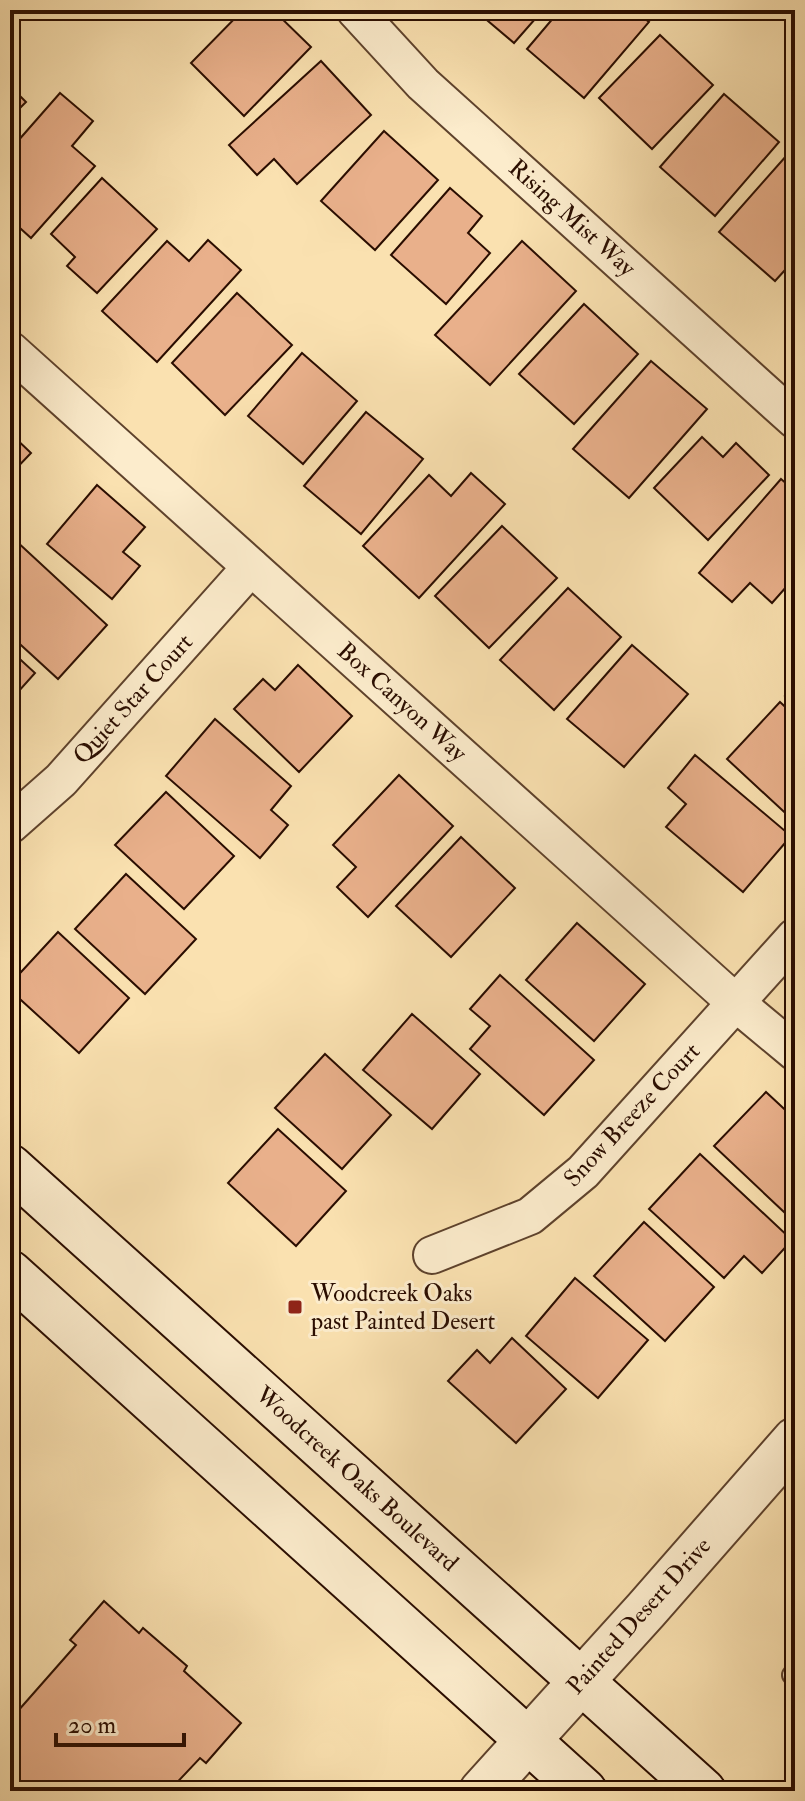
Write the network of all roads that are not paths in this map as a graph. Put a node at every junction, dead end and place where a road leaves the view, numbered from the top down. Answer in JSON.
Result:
{"nodes":[{"id":1,"x":355,"y":10,"type":"edge"},
{"id":2,"x":10,"y":350,"type":"edge"},
{"id":3,"x":795,"y":420,"type":"edge"},
{"id":4,"x":251,"y":567,"type":"junction"},
{"id":5,"x":10,"y":825,"type":"edge"},
{"id":6,"x":795,"y":937,"type":"edge"},
{"id":7,"x":736,"y":1003,"type":"junction"},
{"id":8,"x":795,"y":1052,"type":"edge"},
{"id":9,"x":10,"y":1167,"type":"edge"},
{"id":10,"x":432,"y":1255,"type":"dead end"},
{"id":11,"x":10,"y":1273,"type":"edge"},
{"id":12,"x":795,"y":1440,"type":"edge"},
{"id":13,"x":581,"y":1681,"type":"junction"},
{"id":14,"x":528,"y":1740,"type":"junction"},
{"id":15,"x":482,"y":1791,"type":"edge"},
{"id":16,"x":584,"y":1791,"type":"edge"},
{"id":17,"x":703,"y":1791,"type":"edge"}],
"edges":[{"from":1,"to":3,"type":"street","name":"Rising Mist Way"},
{"from":2,"to":4,"type":"street","name":"Box Canyon Way"},
{"from":4,"to":5,"type":"street","name":"Quiet Star Court"},
{"from":4,"to":7,"type":"street","name":"Box Canyon Way"},
{"from":6,"to":7,"type":"street","name":"Snow Breeze Court"},
{"from":7,"to":8,"type":"street","name":"Box Canyon Way"},
{"from":7,"to":10,"type":"street","name":"Snow Breeze Court"},
{"from":9,"to":13,"type":"main road","name":"Woodcreek Oaks Boulevard"},
{"from":11,"to":14,"type":"main road"},
{"from":12,"to":13,"type":"main road","name":"Painted Desert Drive"},
{"from":13,"to":14,"type":"main road","name":"Painted Desert Drive"},
{"from":13,"to":17,"type":"main road","name":"Woodcreek Oaks Boulevard"},
{"from":14,"to":15,"type":"main road","name":"Painted Desert Drive"},
{"from":14,"to":16,"type":"main road"}]}
